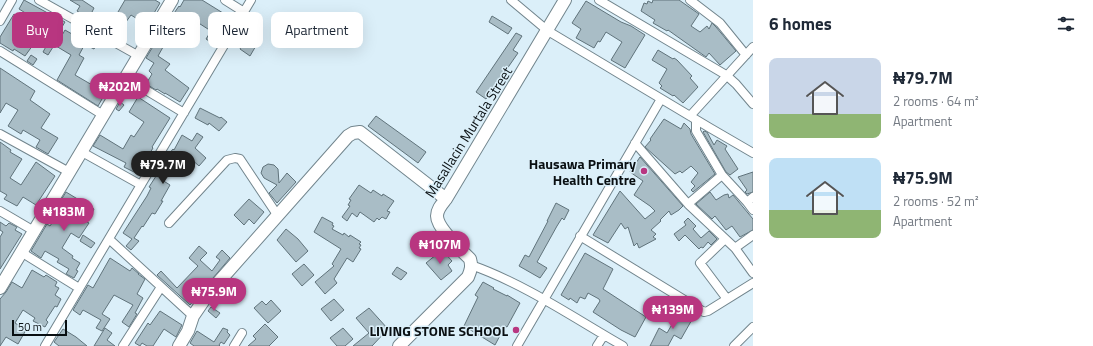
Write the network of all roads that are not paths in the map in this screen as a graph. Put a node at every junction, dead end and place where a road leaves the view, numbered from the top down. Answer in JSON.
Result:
{"nodes":[{"id":1,"x":12,"y":0,"type":"edge"},
{"id":2,"x":40,"y":0,"type":"edge"},
{"id":3,"x":172,"y":0,"type":"edge"},
{"id":4,"x":225,"y":0,"type":"edge"},
{"id":5,"x":252,"y":0,"type":"edge"},
{"id":6,"x":511,"y":0,"type":"edge"},
{"id":7,"x":565,"y":0,"type":"edge"},
{"id":8,"x":599,"y":0,"type":"edge"},
{"id":9,"x":690,"y":0,"type":"edge"},
{"id":10,"x":2,"y":11,"type":"edge"},
{"id":11,"x":244,"y":12,"type":"joint"},
{"id":12,"x":0,"y":21,"type":"edge"},
{"id":13,"x":548,"y":30,"type":"junction"},
{"id":14,"x":753,"y":47,"type":"edge"},
{"id":15,"x":223,"y":48,"type":"edge"},
{"id":16,"x":0,"y":51,"type":"edge"},
{"id":17,"x":746,"y":55,"type":"junction"},
{"id":18,"x":138,"y":56,"type":"junction"},
{"id":19,"x":726,"y":75,"type":"junction"},
{"id":20,"x":126,"y":78,"type":"junction"},
{"id":21,"x":661,"y":99,"type":"junction"},
{"id":22,"x":753,"y":104,"type":"edge"},
{"id":23,"x":184,"y":113,"type":"junction"},
{"id":24,"x":103,"y":115,"type":"junction"},
{"id":25,"x":693,"y":118,"type":"junction"},
{"id":26,"x":0,"y":134,"type":"edge"},
{"id":27,"x":635,"y":143,"type":"junction"},
{"id":28,"x":82,"y":152,"type":"junction"},
{"id":29,"x":753,"y":153,"type":"edge"},
{"id":30,"x":69,"y":172,"type":"junction"},
{"id":31,"x":722,"y":175,"type":"junction"},
{"id":32,"x":141,"y":185,"type":"junction"},
{"id":33,"x":446,"y":199,"type":"junction"},
{"id":34,"x":750,"y":199,"type":"edge"},
{"id":35,"x":688,"y":204,"type":"junction"},
{"id":36,"x":753,"y":210,"type":"edge"},
{"id":37,"x":0,"y":211,"type":"edge"},
{"id":38,"x":278,"y":216,"type":"junction"},
{"id":39,"x":169,"y":223,"type":"dead end"},
{"id":40,"x":34,"y":231,"type":"junction"},
{"id":41,"x":753,"y":235,"type":"edge"},
{"id":42,"x":580,"y":236,"type":"junction"},
{"id":43,"x":109,"y":238,"type":"junction"},
{"id":44,"x":725,"y":239,"type":"junction"},
{"id":45,"x":735,"y":248,"type":"junction"},
{"id":46,"x":21,"y":252,"type":"junction"},
{"id":47,"x":471,"y":264,"type":"junction"},
{"id":48,"x":753,"y":273,"type":"edge"},
{"id":49,"x":753,"y":284,"type":"edge"},
{"id":50,"x":161,"y":287,"type":"junction"},
{"id":51,"x":0,"y":288,"type":"edge"},
{"id":52,"x":79,"y":288,"type":"junction"},
{"id":53,"x":544,"y":299,"type":"junction"},
{"id":54,"x":728,"y":299,"type":"junction"},
{"id":55,"x":193,"y":316,"type":"junction"},
{"id":56,"x":753,"y":327,"type":"edge"},
{"id":57,"x":242,"y":333,"type":"dead end"},
{"id":58,"x":604,"y":335,"type":"junction"},
{"id":59,"x":45,"y":346,"type":"edge"},
{"id":60,"x":123,"y":346,"type":"edge"},
{"id":61,"x":179,"y":346,"type":"edge"},
{"id":62,"x":234,"y":346,"type":"edge"},
{"id":63,"x":399,"y":346,"type":"edge"},
{"id":64,"x":517,"y":346,"type":"edge"},
{"id":65,"x":597,"y":346,"type":"edge"},
{"id":66,"x":623,"y":346,"type":"edge"},
{"id":67,"x":734,"y":346,"type":"edge"}],
"edges":[{"from":1,"to":10,"type":"street"},
{"from":2,"to":18,"type":"street"},
{"from":3,"to":18,"type":"street"},
{"from":4,"to":11,"type":"street"},
{"from":5,"to":11,"type":"street"},
{"from":6,"to":13,"type":"street"},
{"from":7,"to":13,"type":"street","name":"Masallacin Murtala Street"},
{"from":8,"to":19,"type":"street"},
{"from":9,"to":17,"type":"street"},
{"from":10,"to":12,"type":"street"},
{"from":13,"to":21,"type":"street"},
{"from":13,"to":33,"type":"street","name":"Masallacin Murtala Street"},
{"from":14,"to":17,"type":"street"},
{"from":15,"to":23,"type":"street"},
{"from":16,"to":24,"type":"street"},
{"from":17,"to":19,"type":"street"},
{"from":18,"to":20,"type":"street"},
{"from":19,"to":22,"type":"street"},
{"from":19,"to":25,"type":"street"},
{"from":20,"to":23,"type":"street"},
{"from":20,"to":24,"type":"street"},
{"from":21,"to":25,"type":"street"},
{"from":21,"to":27,"type":"street"},
{"from":23,"to":32,"type":"street"},
{"from":24,"to":28,"type":"street"},
{"from":25,"to":29,"type":"street"},
{"from":25,"to":31,"type":"street"},
{"from":26,"to":30,"type":"street"},
{"from":27,"to":35,"type":"street"},
{"from":27,"to":42,"type":"street"},
{"from":28,"to":30,"type":"street"},
{"from":28,"to":32,"type":"street"},
{"from":30,"to":40,"type":"street"},
{"from":31,"to":34,"type":"street"},
{"from":31,"to":35,"type":"street"},
{"from":32,"to":43,"type":"street"},
{"from":33,"to":38,"type":"street"},
{"from":33,"to":47,"type":"street","name":"Masallacin Murtala Street"},
{"from":34,"to":36,"type":"street"},
{"from":35,"to":44,"type":"street"},
{"from":37,"to":40,"type":"street"},
{"from":38,"to":39,"type":"street"},
{"from":38,"to":55,"type":"street"},
{"from":40,"to":46,"type":"street"},
{"from":41,"to":45,"type":"street"},
{"from":42,"to":53,"type":"street"},
{"from":42,"to":54,"type":"street"},
{"from":43,"to":50,"type":"street"},
{"from":43,"to":52,"type":"street"},
{"from":44,"to":45,"type":"street"},
{"from":44,"to":54,"type":"street"},
{"from":45,"to":48,"type":"street"},
{"from":46,"to":51,"type":"street"},
{"from":46,"to":52,"type":"street"},
{"from":47,"to":53,"type":"street"},
{"from":47,"to":63,"type":"street"},
{"from":49,"to":54,"type":"street"},
{"from":50,"to":55,"type":"street"},
{"from":50,"to":60,"type":"street"},
{"from":52,"to":59,"type":"street"},
{"from":53,"to":58,"type":"street"},
{"from":53,"to":64,"type":"street"},
{"from":55,"to":61,"type":"street"},
{"from":56,"to":67,"type":"street"},
{"from":57,"to":62,"type":"street"},
{"from":58,"to":65,"type":"street"},
{"from":58,"to":66,"type":"street"}]}
